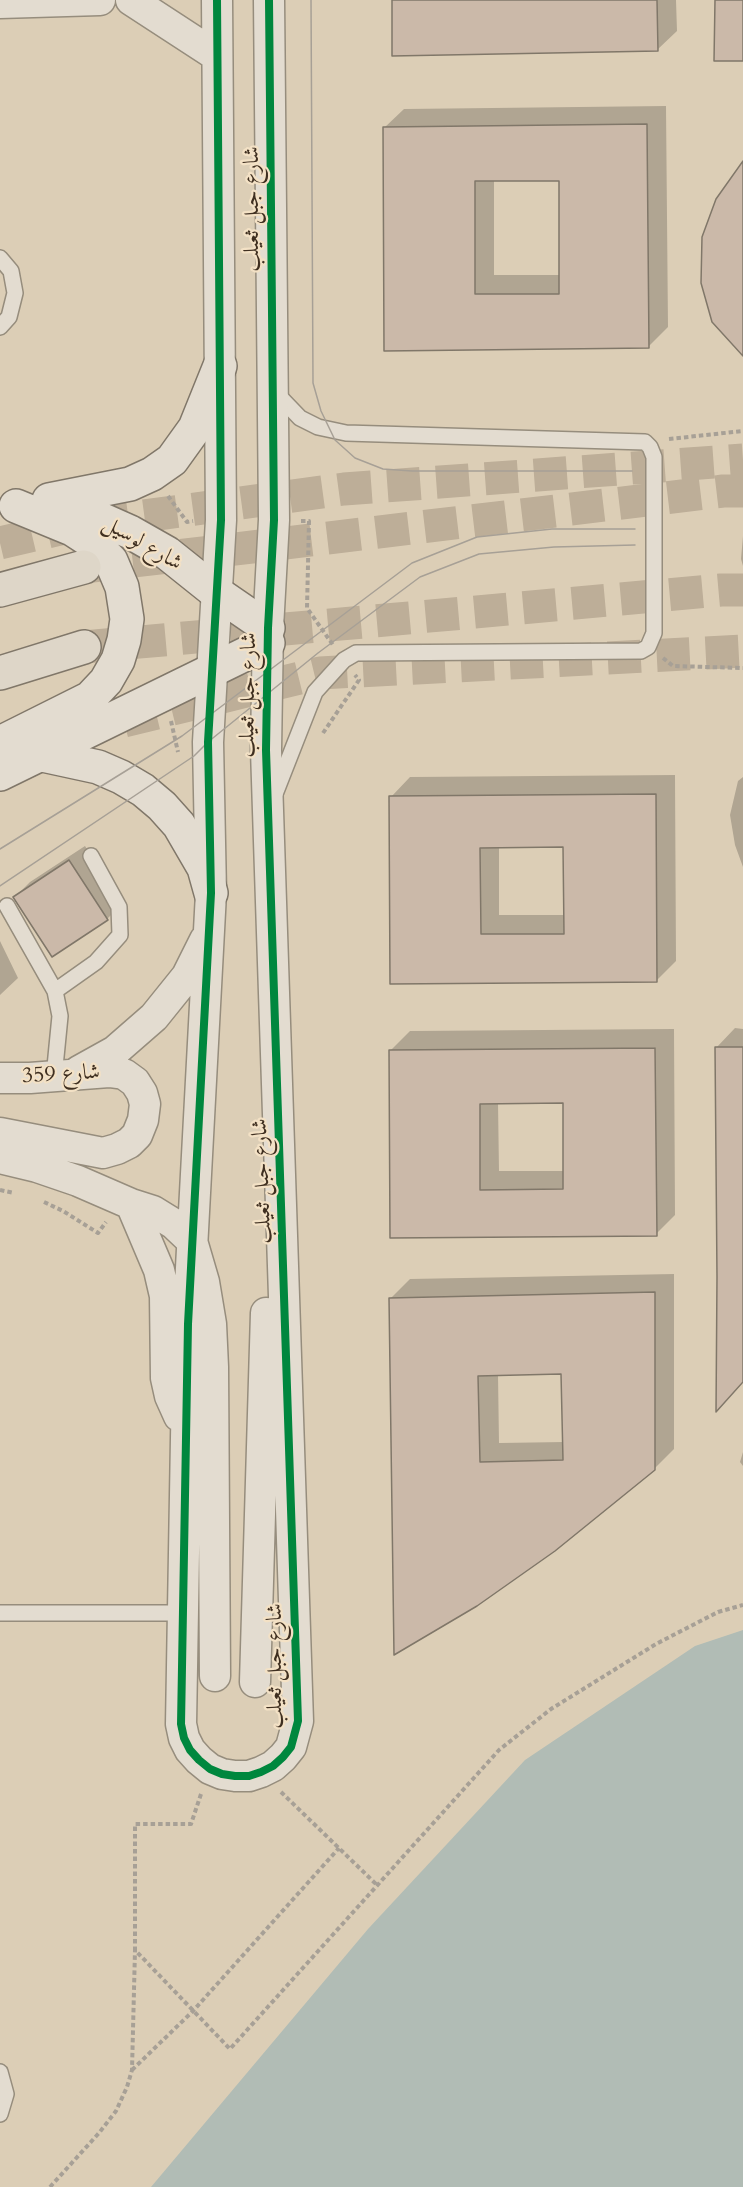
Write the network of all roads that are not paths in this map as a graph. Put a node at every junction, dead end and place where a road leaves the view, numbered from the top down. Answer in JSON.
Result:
{"nodes":[{"id":1,"x":100,"y":0,"type":"edge"},
{"id":2,"x":130,"y":0,"type":"edge"},
{"id":3,"x":217,"y":0,"type":"edge"},
{"id":4,"x":269,"y":0,"type":"edge"},
{"id":5,"x":0,"y":3,"type":"edge"},
{"id":6,"x":217,"y":56,"type":"junction"},
{"id":7,"x":0,"y":258,"type":"edge"},
{"id":8,"x":0,"y":327,"type":"edge"},
{"id":9,"x":220,"y":366,"type":"junction"},
{"id":10,"x":272,"y":388,"type":"junction"},
{"id":11,"x":8,"y":508,"type":"edge"},
{"id":12,"x":84,"y":567,"type":"tunnel mouth"},
{"id":13,"x":0,"y":590,"type":"edge"},
{"id":14,"x":217,"y":593,"type":"junction"},
{"id":15,"x":268,"y":635,"type":"junction"},
{"id":16,"x":84,"y":647,"type":"tunnel mouth"},
{"id":17,"x":211,"y":670,"type":"junction"},
{"id":18,"x":0,"y":673,"type":"edge"},
{"id":19,"x":0,"y":743,"type":"edge"},
{"id":20,"x":38,"y":754,"type":"junction"},
{"id":21,"x":0,"y":774,"type":"edge"},
{"id":22,"x":268,"y":813,"type":"junction"},
{"id":23,"x":91,"y":856,"type":"dead end"},
{"id":24,"x":211,"y":893,"type":"junction"},
{"id":25,"x":7,"y":906,"type":"dead end"},
{"id":26,"x":210,"y":928,"type":"junction"},
{"id":27,"x":55,"y":991,"type":"junction"},
{"id":28,"x":276,"y":1028,"type":"junction"},
{"id":29,"x":62,"y":1077,"type":"junction"},
{"id":30,"x":0,"y":1078,"type":"edge"},
{"id":31,"x":0,"y":1133,"type":"edge"},
{"id":32,"x":0,"y":1158,"type":"edge"},
{"id":33,"x":131,"y":1204,"type":"junction"},
{"id":34,"x":192,"y":1241,"type":"junction"},
{"id":35,"x":186,"y":1425,"type":"junction"},
{"id":36,"x":0,"y":1613,"type":"edge"},
{"id":37,"x":183,"y":1613,"type":"junction"},
{"id":38,"x":215,"y":1676,"type":"dead end"},
{"id":39,"x":255,"y":1682,"type":"dead end"},
{"id":40,"x":0,"y":2072,"type":"edge"},
{"id":41,"x":0,"y":2114,"type":"edge"}],
"edges":[{"from":1,"to":5,"type":"street"},
{"from":2,"to":6,"type":"street"},
{"from":3,"to":6,"type":"street","name":"شارع جبل ثعيلب"},
{"from":4,"to":10,"type":"street","name":"شارع جبل ثعيلب"},
{"from":6,"to":9,"type":"street","name":"شارع جبل ثعيلب"},
{"from":7,"to":8,"type":"lane"},
{"from":9,"to":11,"type":"street"},
{"from":9,"to":14,"type":"street","name":"شارع جبل ثعيلب"},
{"from":10,"to":15,"type":"street","name":"شارع جبل ثعيلب"},
{"from":10,"to":22,"type":"lane"},
{"from":11,"to":14,"type":"street","name":"شارع لوسيل"},
{"from":11,"to":19,"type":"street"},
{"from":12,"to":13,"type":"highway"},
{"from":14,"to":15,"type":"street","name":"شارع لوسيل"},
{"from":14,"to":17,"type":"street","name":"شارع جبل ثعيلب"},
{"from":15,"to":17,"type":"street"},
{"from":15,"to":22,"type":"street","name":"شارع جبل ثعيلب"},
{"from":16,"to":18,"type":"highway"},
{"from":17,"to":20,"type":"street"},
{"from":17,"to":24,"type":"street","name":"شارع جبل ثعيلب"},
{"from":20,"to":21,"type":"street"},
{"from":20,"to":24,"type":"street"},
{"from":22,"to":28,"type":"street","name":"شارع جبل ثعيلب"},
{"from":23,"to":27,"type":"lane"},
{"from":24,"to":26,"type":"street","name":"شارع جبل ثعيلب"},
{"from":25,"to":27,"type":"lane"},
{"from":26,"to":29,"type":"street"},
{"from":26,"to":34,"type":"street","name":"شارع جبل ثعيلب"},
{"from":27,"to":29,"type":"lane"},
{"from":28,"to":37,"type":"street","name":"شارع جبل ثعيلب"},
{"from":28,"to":39,"type":"street"},
{"from":29,"to":30,"type":"street","name":"شارع 359"},
{"from":29,"to":31,"type":"street","name":"شارع 359"},
{"from":32,"to":33,"type":"street"},
{"from":33,"to":34,"type":"street"},
{"from":33,"to":35,"type":"street"},
{"from":34,"to":35,"type":"street","name":"شارع جبل ثعيلب"},
{"from":34,"to":38,"type":"street"},
{"from":35,"to":37,"type":"street","name":"شارع جبل ثعيلب"},
{"from":36,"to":37,"type":"lane"},
{"from":40,"to":41,"type":"lane"}]}
